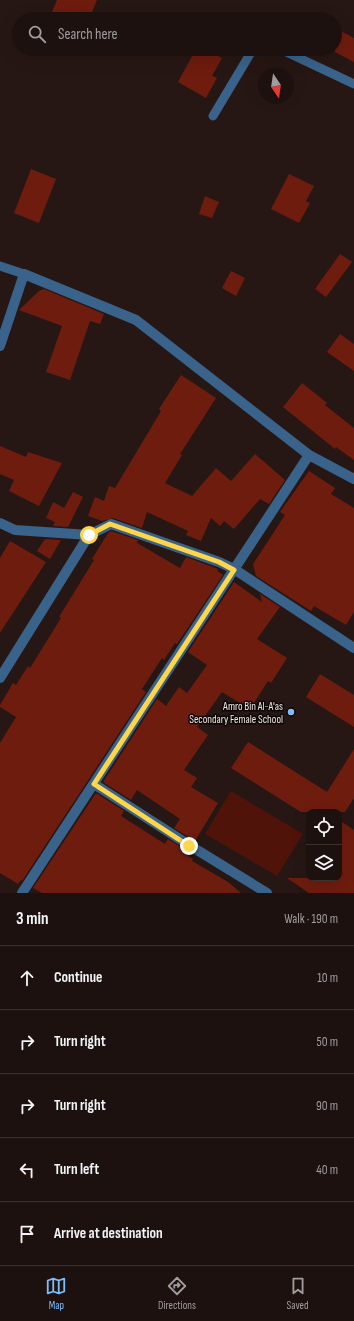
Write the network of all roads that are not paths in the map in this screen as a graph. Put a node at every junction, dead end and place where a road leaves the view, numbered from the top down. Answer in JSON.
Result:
{"nodes":[{"id":1,"x":248,"y":56,"type":"edge"},
{"id":2,"x":295,"y":56,"type":"edge"},
{"id":3,"x":354,"y":84,"type":"edge"},
{"id":4,"x":213,"y":116,"type":"dead end"},
{"id":5,"x":0,"y":266,"type":"edge"},
{"id":6,"x":24,"y":274,"type":"junction"},
{"id":7,"x":0,"y":346,"type":"edge"},
{"id":8,"x":309,"y":455,"type":"junction"},
{"id":9,"x":354,"y":479,"type":"edge"},
{"id":10,"x":0,"y":523,"type":"edge"},
{"id":11,"x":89,"y":535,"type":"junction"},
{"id":12,"x":234,"y":570,"type":"junction"},
{"id":13,"x":354,"y":648,"type":"edge"},
{"id":14,"x":1,"y":676,"type":"edge"},
{"id":15,"x":94,"y":784,"type":"junction"},
{"id":16,"x":22,"y":893,"type":"edge"},
{"id":17,"x":267,"y":893,"type":"edge"}],
"edges":[{"from":1,"to":4,"type":"lane"},
{"from":2,"to":3,"type":"lane"},
{"from":5,"to":6,"type":"lane"},
{"from":6,"to":7,"type":"street"},
{"from":6,"to":8,"type":"street"},
{"from":8,"to":9,"type":"street"},
{"from":8,"to":12,"type":"street"},
{"from":10,"to":11,"type":"street"},
{"from":11,"to":12,"type":"street"},
{"from":11,"to":14,"type":"street"},
{"from":12,"to":13,"type":"street"},
{"from":12,"to":15,"type":"street"},
{"from":15,"to":16,"type":"street"},
{"from":15,"to":17,"type":"street"}]}
